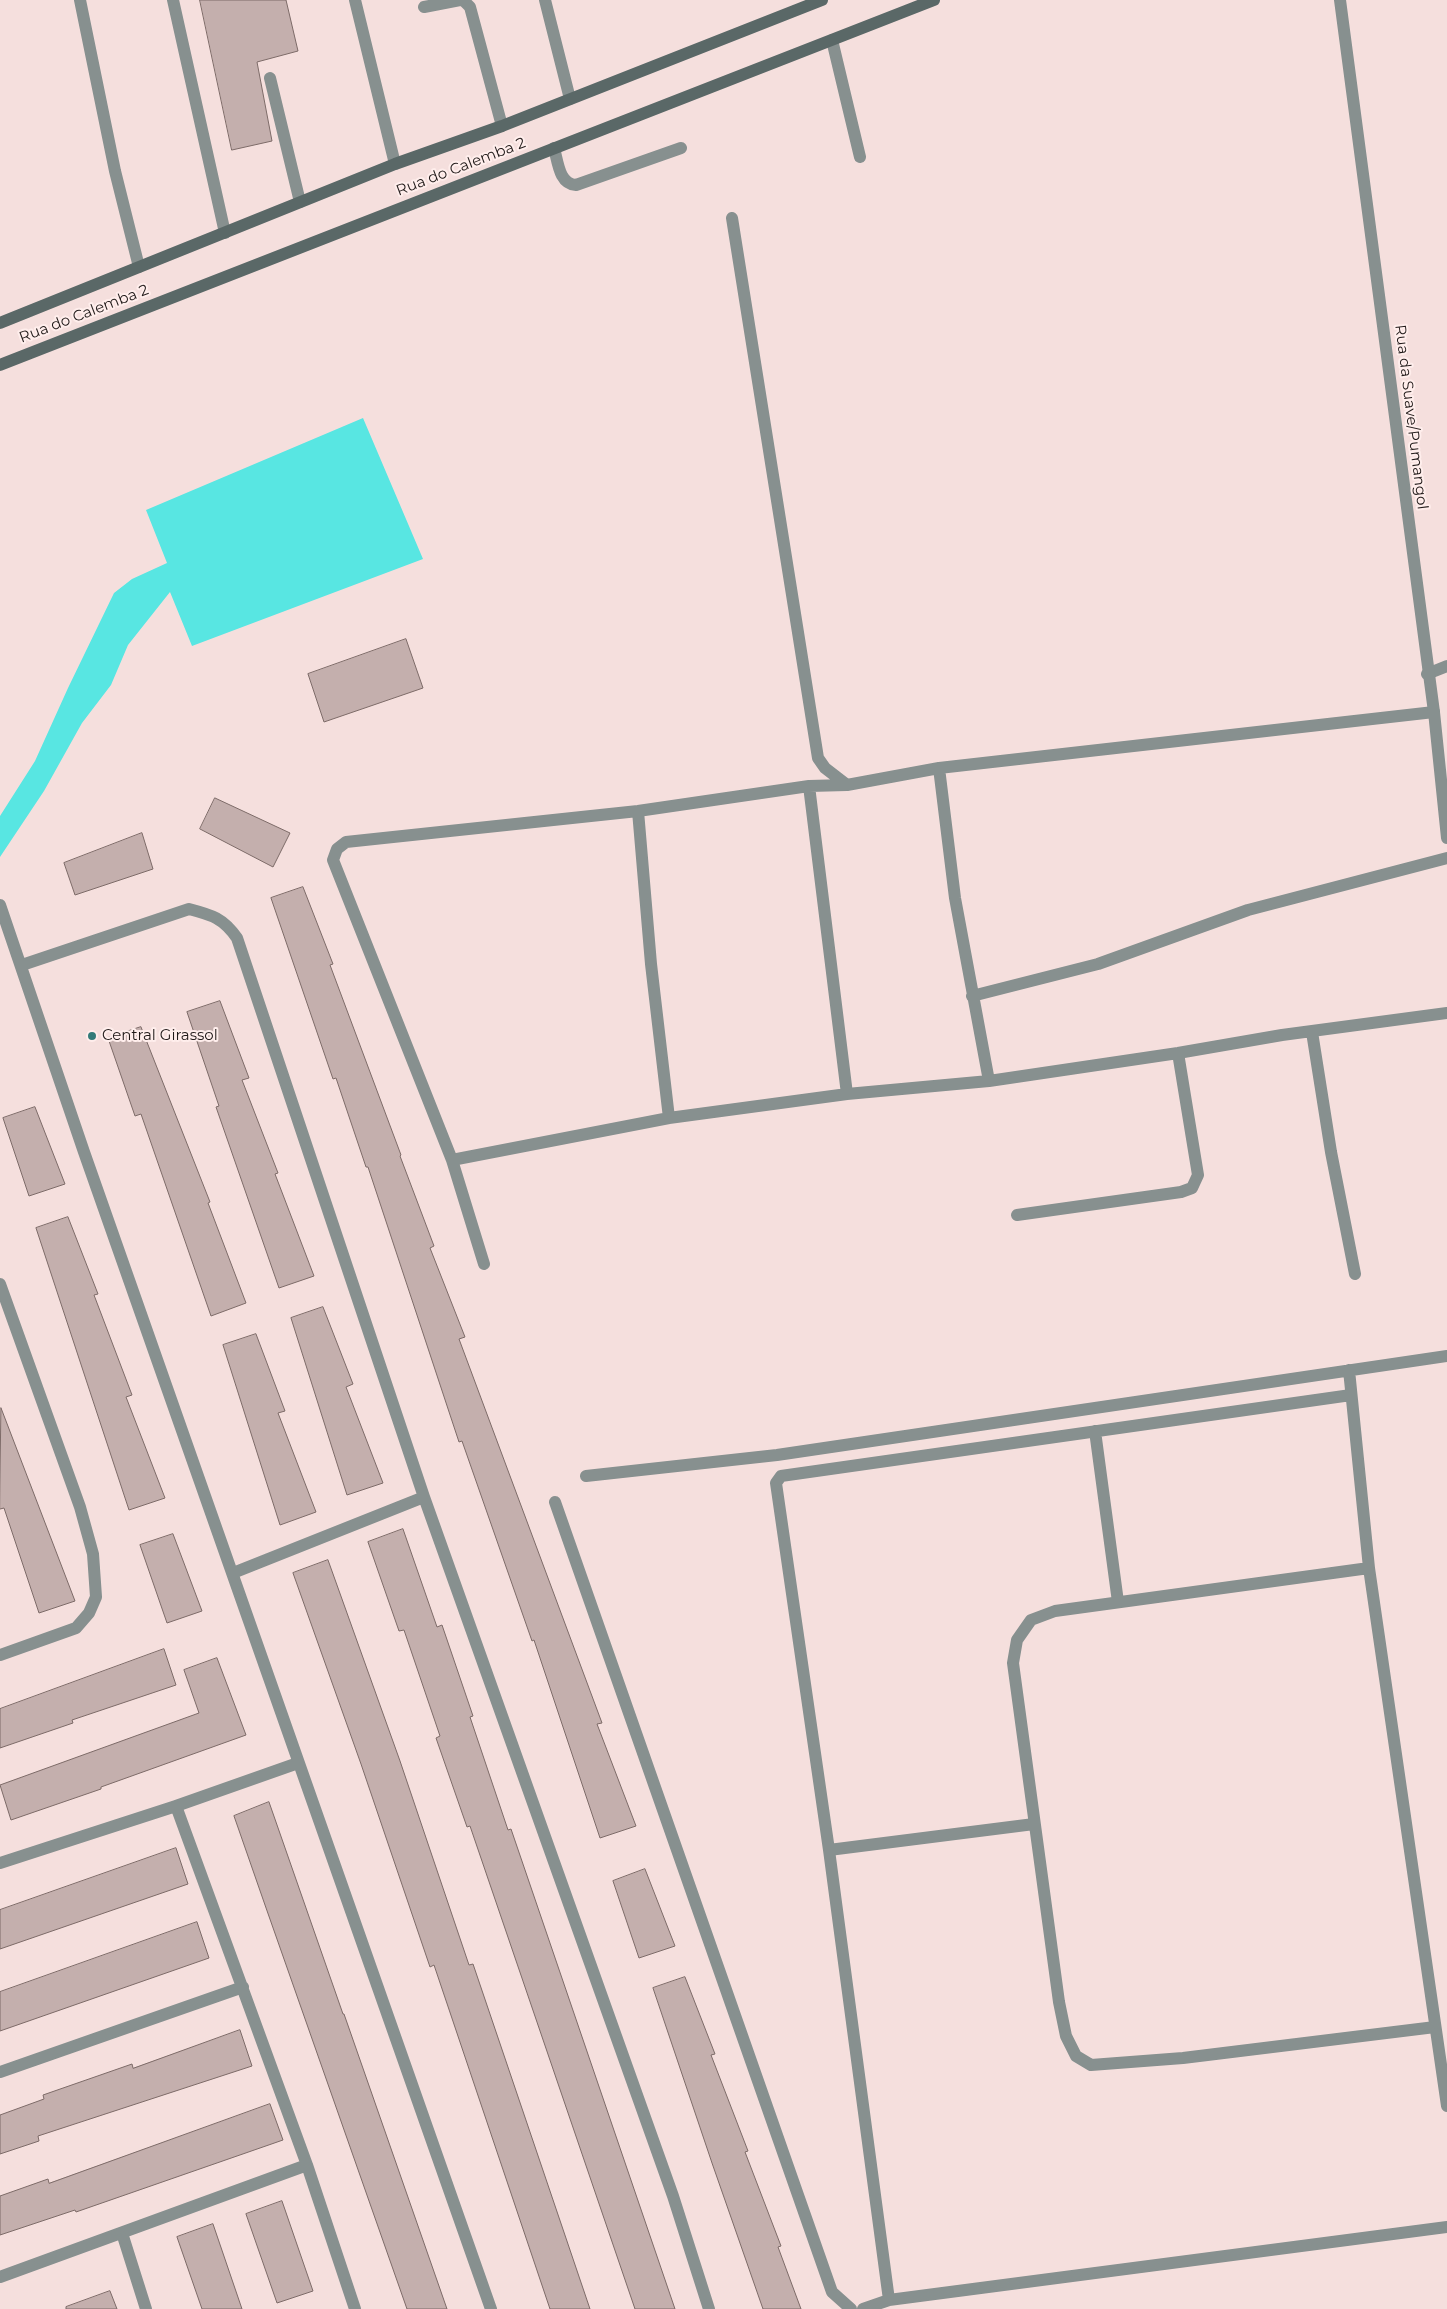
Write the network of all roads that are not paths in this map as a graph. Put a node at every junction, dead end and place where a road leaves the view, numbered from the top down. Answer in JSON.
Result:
{"nodes":[{"id":1,"x":80,"y":0,"type":"edge"},
{"id":2,"x":173,"y":0,"type":"edge"},
{"id":3,"x":355,"y":0,"type":"edge"},
{"id":4,"x":461,"y":0,"type":"edge"},
{"id":5,"x":545,"y":0,"type":"edge"},
{"id":6,"x":822,"y":0,"type":"edge"},
{"id":7,"x":934,"y":0,"type":"edge"},
{"id":8,"x":1340,"y":0,"type":"edge"},
{"id":9,"x":424,"y":7,"type":"dead end"},
{"id":10,"x":832,"y":40,"type":"junction"},
{"id":11,"x":270,"y":78,"type":"dead end"},
{"id":12,"x":570,"y":99,"type":"junction"},
{"id":13,"x":502,"y":126,"type":"junction"},
{"id":14,"x":554,"y":148,"type":"junction"},
{"id":15,"x":681,"y":148,"type":"dead end"},
{"id":16,"x":860,"y":157,"type":"dead end"},
{"id":17,"x":396,"y":164,"type":"junction"},
{"id":18,"x":300,"y":202,"type":"junction"},
{"id":19,"x":732,"y":218,"type":"dead end"},
{"id":20,"x":224,"y":232,"type":"junction"},
{"id":21,"x":139,"y":267,"type":"junction"},
{"id":22,"x":0,"y":323,"type":"edge"},
{"id":23,"x":0,"y":365,"type":"edge"},
{"id":24,"x":1447,"y":666,"type":"edge"},
{"id":25,"x":1428,"y":674,"type":"junction"},
{"id":26,"x":1434,"y":712,"type":"junction"},
{"id":27,"x":939,"y":768,"type":"junction"},
{"id":28,"x":847,"y":785,"type":"junction"},
{"id":29,"x":809,"y":786,"type":"junction"},
{"id":30,"x":638,"y":811,"type":"junction"},
{"id":31,"x":1447,"y":838,"type":"edge"},
{"id":32,"x":1447,"y":858,"type":"edge"},
{"id":33,"x":0,"y":905,"type":"edge"},
{"id":34,"x":22,"y":965,"type":"junction"},
{"id":35,"x":972,"y":996,"type":"junction"},
{"id":36,"x":1447,"y":1014,"type":"edge"},
{"id":37,"x":1312,"y":1032,"type":"junction"},
{"id":38,"x":1178,"y":1053,"type":"junction"},
{"id":39,"x":990,"y":1081,"type":"junction"},
{"id":40,"x":847,"y":1094,"type":"junction"},
{"id":41,"x":669,"y":1118,"type":"junction"},
{"id":42,"x":452,"y":1160,"type":"junction"},
{"id":43,"x":1016,"y":1215,"type":"dead end"},
{"id":44,"x":484,"y":1264,"type":"dead end"},
{"id":45,"x":1355,"y":1274,"type":"dead end"},
{"id":46,"x":0,"y":1284,"type":"edge"},
{"id":47,"x":1447,"y":1356,"type":"edge"},
{"id":48,"x":1349,"y":1370,"type":"junction"},
{"id":49,"x":1351,"y":1395,"type":"junction"},
{"id":50,"x":1095,"y":1431,"type":"junction"},
{"id":51,"x":586,"y":1476,"type":"dead end"},
{"id":52,"x":424,"y":1497,"type":"junction"},
{"id":53,"x":555,"y":1502,"type":"dead end"},
{"id":54,"x":1369,"y":1568,"type":"junction"},
{"id":55,"x":234,"y":1573,"type":"junction"},
{"id":56,"x":1118,"y":1602,"type":"junction"},
{"id":57,"x":0,"y":1654,"type":"edge"},
{"id":58,"x":298,"y":1763,"type":"junction"},
{"id":59,"x":176,"y":1806,"type":"junction"},
{"id":60,"x":1034,"y":1824,"type":"junction"},
{"id":61,"x":829,"y":1850,"type":"junction"},
{"id":62,"x":0,"y":1863,"type":"edge"},
{"id":63,"x":243,"y":1987,"type":"junction"},
{"id":64,"x":1435,"y":2028,"type":"junction"},
{"id":65,"x":0,"y":2072,"type":"edge"},
{"id":66,"x":1447,"y":2106,"type":"edge"},
{"id":67,"x":307,"y":2165,"type":"junction"},
{"id":68,"x":1447,"y":2227,"type":"edge"},
{"id":69,"x":122,"y":2233,"type":"junction"},
{"id":70,"x":0,"y":2278,"type":"edge"},
{"id":71,"x":889,"y":2300,"type":"junction"},
{"id":72,"x":146,"y":2309,"type":"edge"},
{"id":73,"x":355,"y":2309,"type":"edge"},
{"id":74,"x":491,"y":2309,"type":"edge"},
{"id":75,"x":709,"y":2309,"type":"edge"},
{"id":76,"x":851,"y":2309,"type":"edge"},
{"id":77,"x":863,"y":2309,"type":"edge"}],
"edges":[{"from":1,"to":21,"type":"street"},
{"from":2,"to":20,"type":"street"},
{"from":3,"to":17,"type":"street"},
{"from":4,"to":9,"type":"street"},
{"from":4,"to":13,"type":"street"},
{"from":5,"to":12,"type":"street"},
{"from":6,"to":12,"type":"main road","name":"Rua do Calemba 2"},
{"from":7,"to":10,"type":"main road","name":"Rua do Calemba 2"},
{"from":8,"to":25,"type":"street","name":"Rua da Suave/Pumangol"},
{"from":10,"to":14,"type":"main road","name":"Rua do Calemba 2"},
{"from":10,"to":16,"type":"street"},
{"from":11,"to":18,"type":"street"},
{"from":12,"to":13,"type":"main road","name":"Rua do Calemba 2"},
{"from":13,"to":17,"type":"main road","name":"Rua do Calemba 2"},
{"from":14,"to":15,"type":"street"},
{"from":14,"to":23,"type":"main road","name":"Rua do Calemba 2"},
{"from":17,"to":18,"type":"main road","name":"Rua do Calemba 2"},
{"from":18,"to":20,"type":"main road","name":"Rua do Calemba 2"},
{"from":19,"to":28,"type":"street"},
{"from":20,"to":21,"type":"main road","name":"Rua do Calemba 2"},
{"from":21,"to":22,"type":"main road","name":"Rua do Calemba 2"},
{"from":24,"to":25,"type":"street"},
{"from":25,"to":26,"type":"street","name":"Rua da Suave/Pumangol"},
{"from":26,"to":27,"type":"street"},
{"from":26,"to":31,"type":"street","name":"Rua da Suave/Pumangol"},
{"from":27,"to":28,"type":"street"},
{"from":27,"to":35,"type":"street"},
{"from":28,"to":29,"type":"street"},
{"from":29,"to":30,"type":"street"},
{"from":29,"to":40,"type":"street"},
{"from":30,"to":41,"type":"street"},
{"from":30,"to":42,"type":"street"},
{"from":32,"to":35,"type":"street"},
{"from":33,"to":34,"type":"street"},
{"from":34,"to":52,"type":"street"},
{"from":34,"to":55,"type":"street"},
{"from":35,"to":39,"type":"street"},
{"from":36,"to":37,"type":"street"},
{"from":37,"to":38,"type":"street"},
{"from":37,"to":45,"type":"street"},
{"from":38,"to":39,"type":"street"},
{"from":38,"to":43,"type":"street"},
{"from":39,"to":40,"type":"street"},
{"from":40,"to":41,"type":"street"},
{"from":41,"to":42,"type":"street"},
{"from":42,"to":44,"type":"street"},
{"from":46,"to":57,"type":"street"},
{"from":47,"to":48,"type":"street"},
{"from":48,"to":49,"type":"street"},
{"from":48,"to":51,"type":"street"},
{"from":49,"to":50,"type":"street"},
{"from":49,"to":54,"type":"street"},
{"from":50,"to":56,"type":"street"},
{"from":50,"to":61,"type":"street"},
{"from":52,"to":55,"type":"street"},
{"from":52,"to":75,"type":"street"},
{"from":53,"to":76,"type":"street"},
{"from":54,"to":56,"type":"street"},
{"from":54,"to":64,"type":"street"},
{"from":55,"to":58,"type":"street"},
{"from":56,"to":60,"type":"street"},
{"from":58,"to":59,"type":"street"},
{"from":58,"to":74,"type":"street"},
{"from":59,"to":62,"type":"street"},
{"from":59,"to":63,"type":"street"},
{"from":60,"to":61,"type":"street"},
{"from":60,"to":64,"type":"street"},
{"from":61,"to":71,"type":"street"},
{"from":63,"to":65,"type":"street"},
{"from":63,"to":67,"type":"street"},
{"from":64,"to":66,"type":"street"},
{"from":67,"to":69,"type":"street"},
{"from":67,"to":73,"type":"street"},
{"from":68,"to":71,"type":"street"},
{"from":69,"to":70,"type":"street"},
{"from":69,"to":72,"type":"street"},
{"from":71,"to":77,"type":"street"}]}
